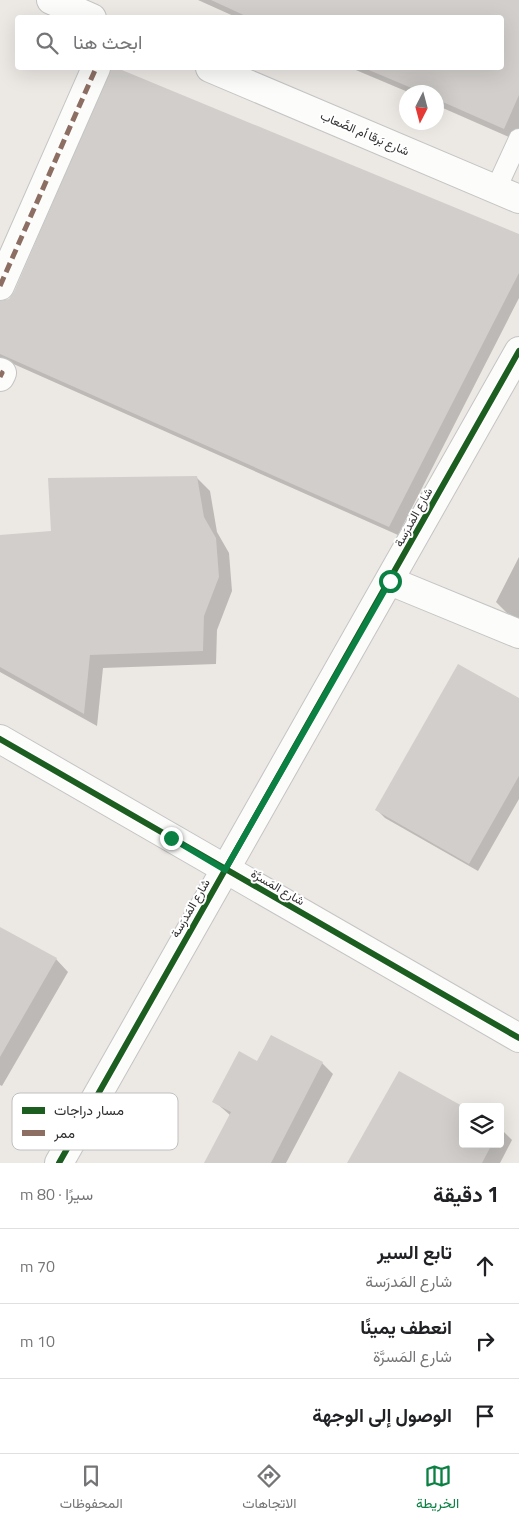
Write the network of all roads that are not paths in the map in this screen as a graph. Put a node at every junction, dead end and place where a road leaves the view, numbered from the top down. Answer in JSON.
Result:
{"nodes":[{"id":1,"x":51,"y":0,"type":"edge"},
{"id":2,"x":85,"y":15,"type":"edge"},
{"id":3,"x":95,"y":70,"type":"edge"},
{"id":4,"x":215,"y":70,"type":"edge"},
{"id":5,"x":519,"y":139,"type":"edge"},
{"id":6,"x":508,"y":194,"type":"edge"},
{"id":7,"x":0,"y":286,"type":"edge"},
{"id":8,"x":519,"y":351,"type":"edge"},
{"id":9,"x":0,"y":372,"type":"edge"},
{"id":10,"x":0,"y":377,"type":"edge"},
{"id":11,"x":390,"y":581,"type":"junction"},
{"id":12,"x":519,"y":634,"type":"edge"},
{"id":13,"x":0,"y":739,"type":"edge"},
{"id":14,"x":225,"y":870,"type":"junction"},
{"id":15,"x":519,"y":1038,"type":"edge"},
{"id":16,"x":99,"y":1093,"type":"edge"},
{"id":17,"x":66,"y":1150,"type":"edge"},
{"id":18,"x":59,"y":1163,"type":"edge"}],
"edges":[{"from":1,"to":2,"type":"street"},
{"from":3,"to":7,"type":"street"},
{"from":4,"to":6,"type":"street","name":"شارع بَرقا أم الصَّعاب"},
{"from":5,"to":6,"type":"lane"},
{"from":8,"to":11,"type":"street","name":"شارع المَدرَسة"},
{"from":9,"to":10,"type":"street"},
{"from":11,"to":12,"type":"street"},
{"from":11,"to":14,"type":"street","name":"شارع المَدرَسة"},
{"from":13,"to":14,"type":"street","name":"شارع المَسرَّة"},
{"from":14,"to":15,"type":"street","name":"شارع المَسرَّة"},
{"from":14,"to":16,"type":"street","name":"شارع المَدرَسة"},
{"from":17,"to":18,"type":"street","name":"شارع المَدرَسة"}]}
